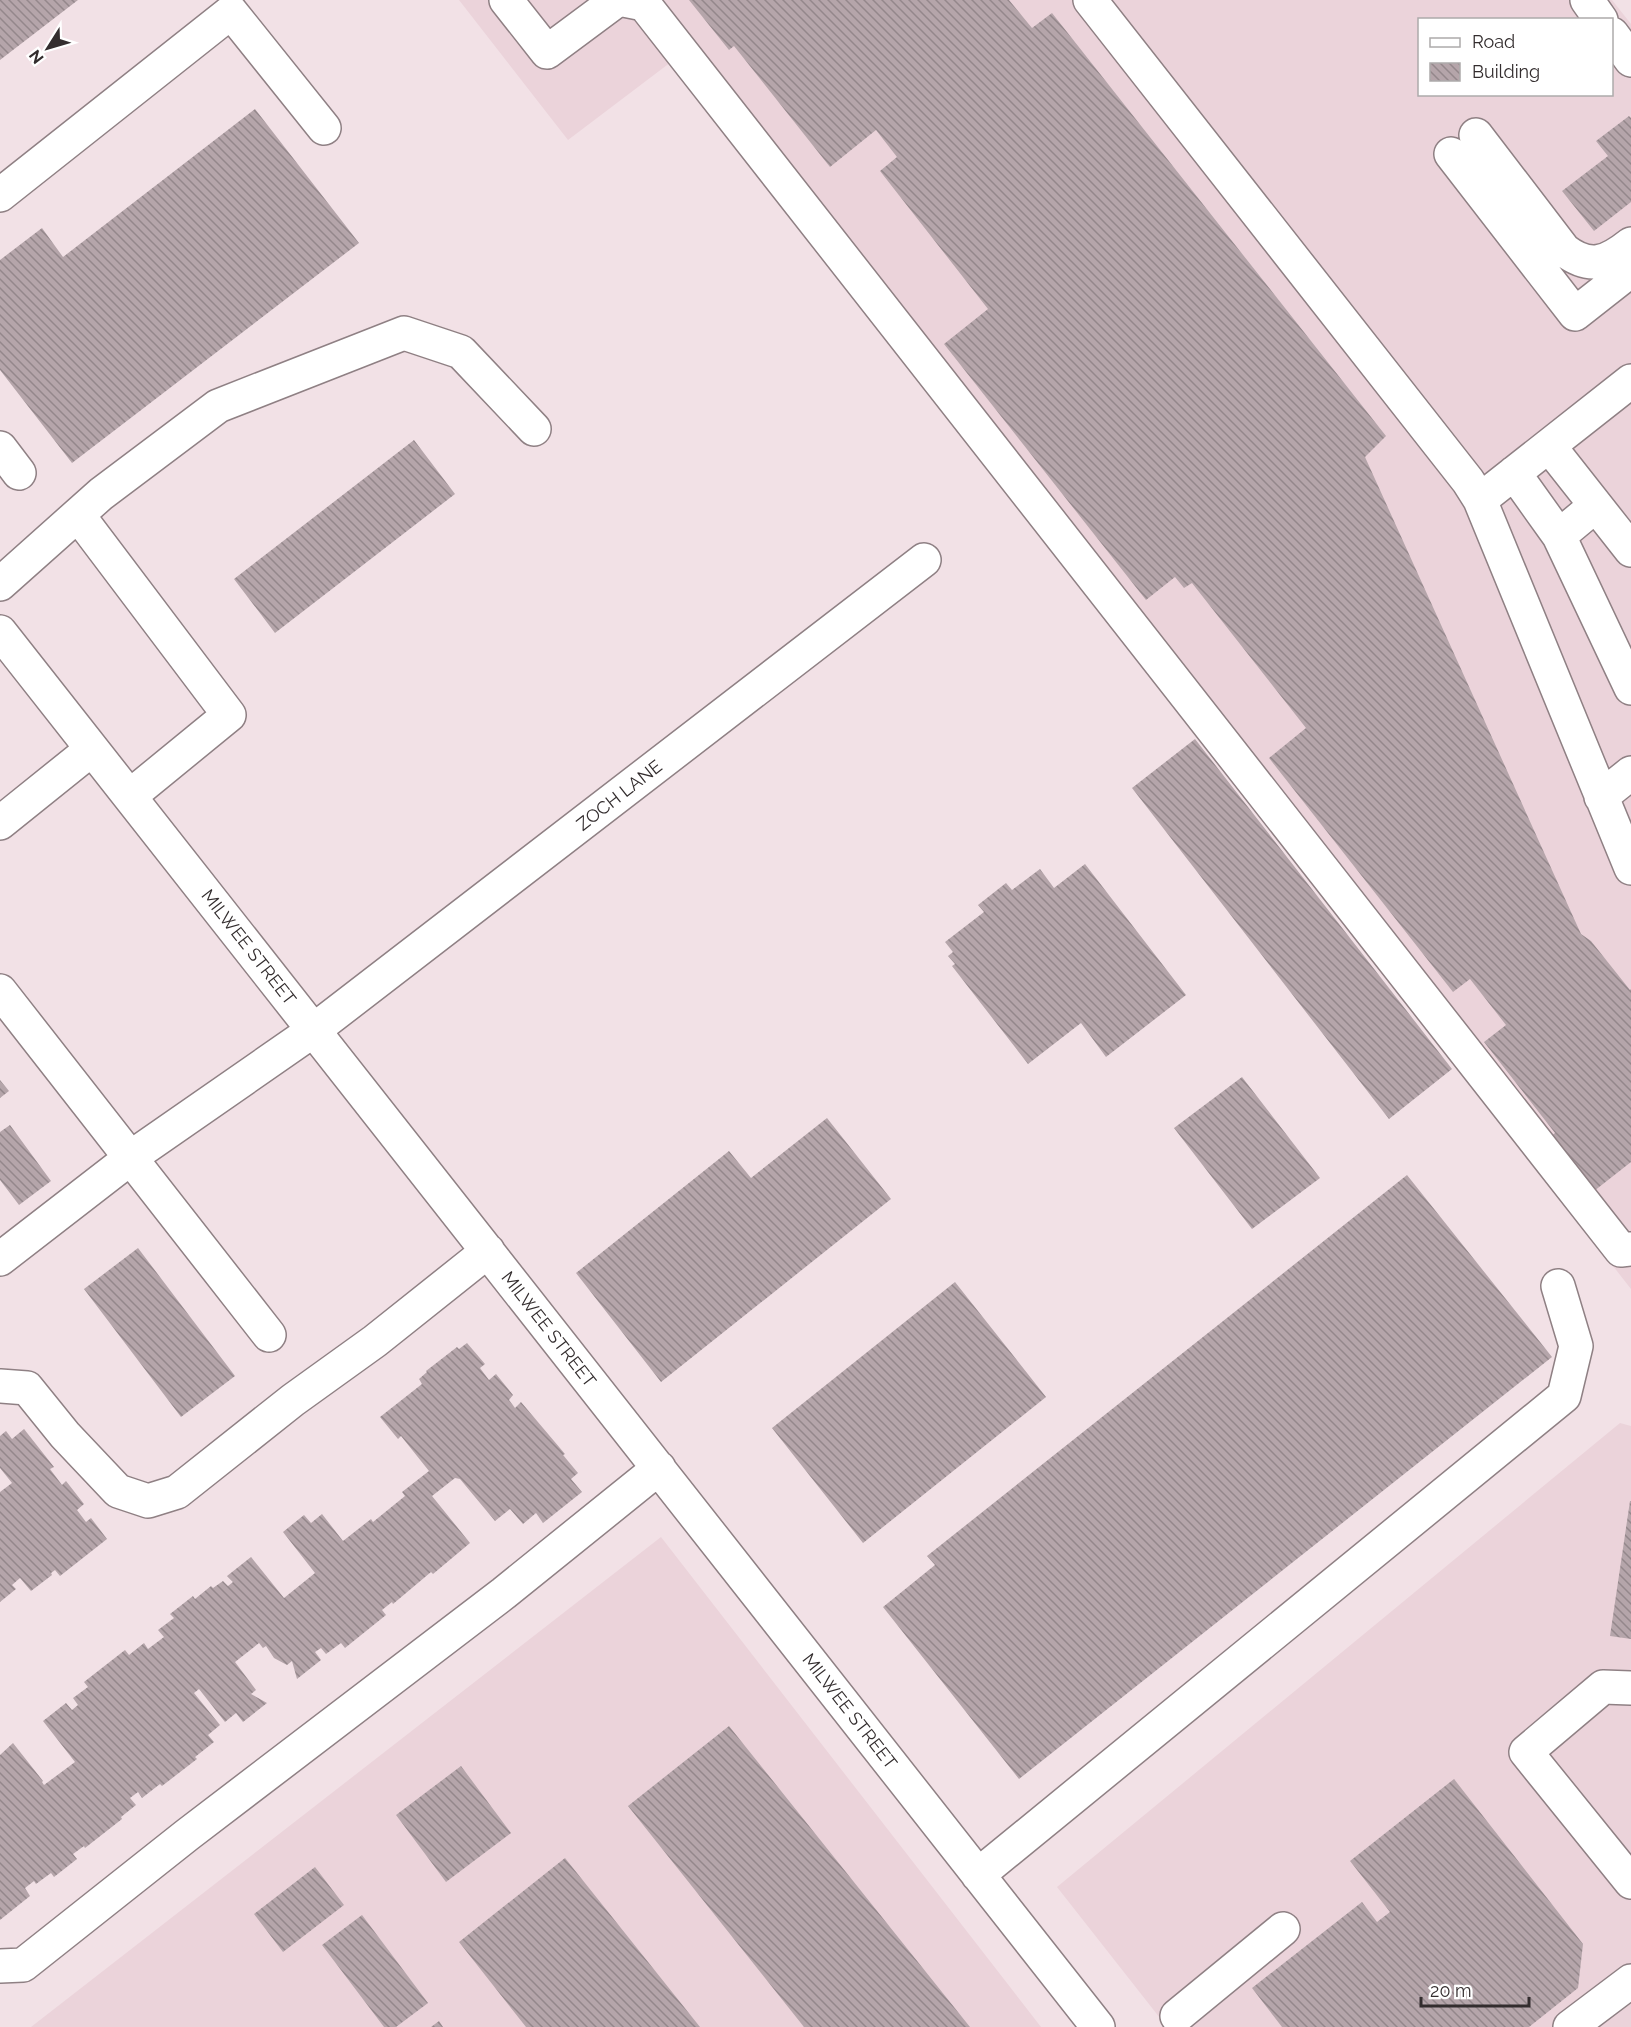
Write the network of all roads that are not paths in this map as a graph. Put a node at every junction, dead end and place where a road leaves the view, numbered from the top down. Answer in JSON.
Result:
{"nodes":[{"id":1,"x":506,"y":0,"type":"edge"},
{"id":2,"x":617,"y":0,"type":"edge"},
{"id":3,"x":624,"y":0,"type":"edge"},
{"id":4,"x":1090,"y":0,"type":"edge"},
{"id":5,"x":1587,"y":0,"type":"edge"},
{"id":6,"x":1600,"y":18,"type":"edge"},
{"id":7,"x":324,"y":128,"type":"dead end"},
{"id":8,"x":0,"y":195,"type":"edge"},
{"id":9,"x":1631,"y":244,"type":"edge"},
{"id":10,"x":1589,"y":262,"type":"junction"},
{"id":11,"x":1625,"y":275,"type":"edge"},
{"id":12,"x":1631,"y":381,"type":"edge"},
{"id":13,"x":534,"y":429,"type":"dead end"},
{"id":14,"x":1549,"y":446,"type":"junction"},
{"id":15,"x":1514,"y":473,"type":"junction"},
{"id":16,"x":1480,"y":500,"type":"junction"},
{"id":17,"x":1595,"y":506,"type":"junction"},
{"id":18,"x":78,"y":515,"type":"junction"},
{"id":19,"x":1559,"y":536,"type":"junction"},
{"id":20,"x":1631,"y":550,"type":"edge"},
{"id":21,"x":924,"y":560,"type":"dead end"},
{"id":22,"x":0,"y":584,"type":"edge"},
{"id":23,"x":0,"y":632,"type":"edge"},
{"id":24,"x":1631,"y":688,"type":"edge"},
{"id":25,"x":92,"y":749,"type":"junction"},
{"id":26,"x":1631,"y":773,"type":"edge"},
{"id":27,"x":130,"y":796,"type":"junction"},
{"id":28,"x":1601,"y":797,"type":"junction"},
{"id":29,"x":0,"y":823,"type":"edge"},
{"id":30,"x":1631,"y":868,"type":"edge"},
{"id":31,"x":0,"y":991,"type":"edge"},
{"id":32,"x":314,"y":1030,"type":"junction"},
{"id":33,"x":131,"y":1158,"type":"junction"},
{"id":34,"x":1631,"y":1249,"type":"edge"},
{"id":35,"x":488,"y":1251,"type":"junction"},
{"id":36,"x":0,"y":1258,"type":"edge"},
{"id":37,"x":1558,"y":1286,"type":"dead end"},
{"id":38,"x":269,"y":1335,"type":"dead end"},
{"id":39,"x":0,"y":1386,"type":"edge"},
{"id":40,"x":659,"y":1468,"type":"junction"},
{"id":41,"x":1631,"y":1688,"type":"edge"},
{"id":42,"x":978,"y":1875,"type":"junction"},
{"id":43,"x":1631,"y":1882,"type":"edge"},
{"id":44,"x":1283,"y":1929,"type":"dead end"},
{"id":45,"x":0,"y":1966,"type":"edge"},
{"id":46,"x":1631,"y":1981,"type":"edge"},
{"id":47,"x":1176,"y":2023,"type":"edge"},
{"id":48,"x":1098,"y":2027,"type":"edge"},
{"id":49,"x":1570,"y":2027,"type":"edge"}],
"edges":[{"from":1,"to":2,"type":"street"},
{"from":3,"to":34,"type":"street"},
{"from":4,"to":16,"type":"street"},
{"from":5,"to":6,"type":"street"},
{"from":7,"to":8,"type":"street"},
{"from":9,"to":10,"type":"street"},
{"from":10,"to":11,"type":"street"},
{"from":10,"to":11,"type":"street"},
{"from":12,"to":14,"type":"street"},
{"from":13,"to":18,"type":"street"},
{"from":14,"to":15,"type":"street"},
{"from":14,"to":17,"type":"street"},
{"from":15,"to":16,"type":"street"},
{"from":15,"to":19,"type":"street"},
{"from":16,"to":28,"type":"street"},
{"from":17,"to":19,"type":"street"},
{"from":17,"to":20,"type":"street"},
{"from":18,"to":22,"type":"street"},
{"from":18,"to":27,"type":"street"},
{"from":19,"to":24,"type":"street"},
{"from":21,"to":32,"type":"street","name":"ZOCH LANE"},
{"from":23,"to":25,"type":"street","name":"MILWEE STREET"},
{"from":25,"to":27,"type":"street","name":"MILWEE STREET"},
{"from":25,"to":29,"type":"street"},
{"from":26,"to":28,"type":"street"},
{"from":27,"to":32,"type":"street","name":"MILWEE STREET"},
{"from":28,"to":30,"type":"street"},
{"from":31,"to":33,"type":"street"},
{"from":32,"to":33,"type":"street","name":"ZOCH LANE"},
{"from":32,"to":35,"type":"street","name":"MILWEE STREET"},
{"from":33,"to":36,"type":"street","name":"ZOCH LANE"},
{"from":33,"to":38,"type":"street"},
{"from":35,"to":39,"type":"street"},
{"from":35,"to":40,"type":"street","name":"MILWEE STREET"},
{"from":37,"to":42,"type":"street"},
{"from":40,"to":42,"type":"street","name":"MILWEE STREET"},
{"from":40,"to":45,"type":"street"},
{"from":41,"to":43,"type":"street"},
{"from":42,"to":48,"type":"street","name":"MILWEE STREET"},
{"from":44,"to":47,"type":"street"},
{"from":46,"to":49,"type":"street"}]}
